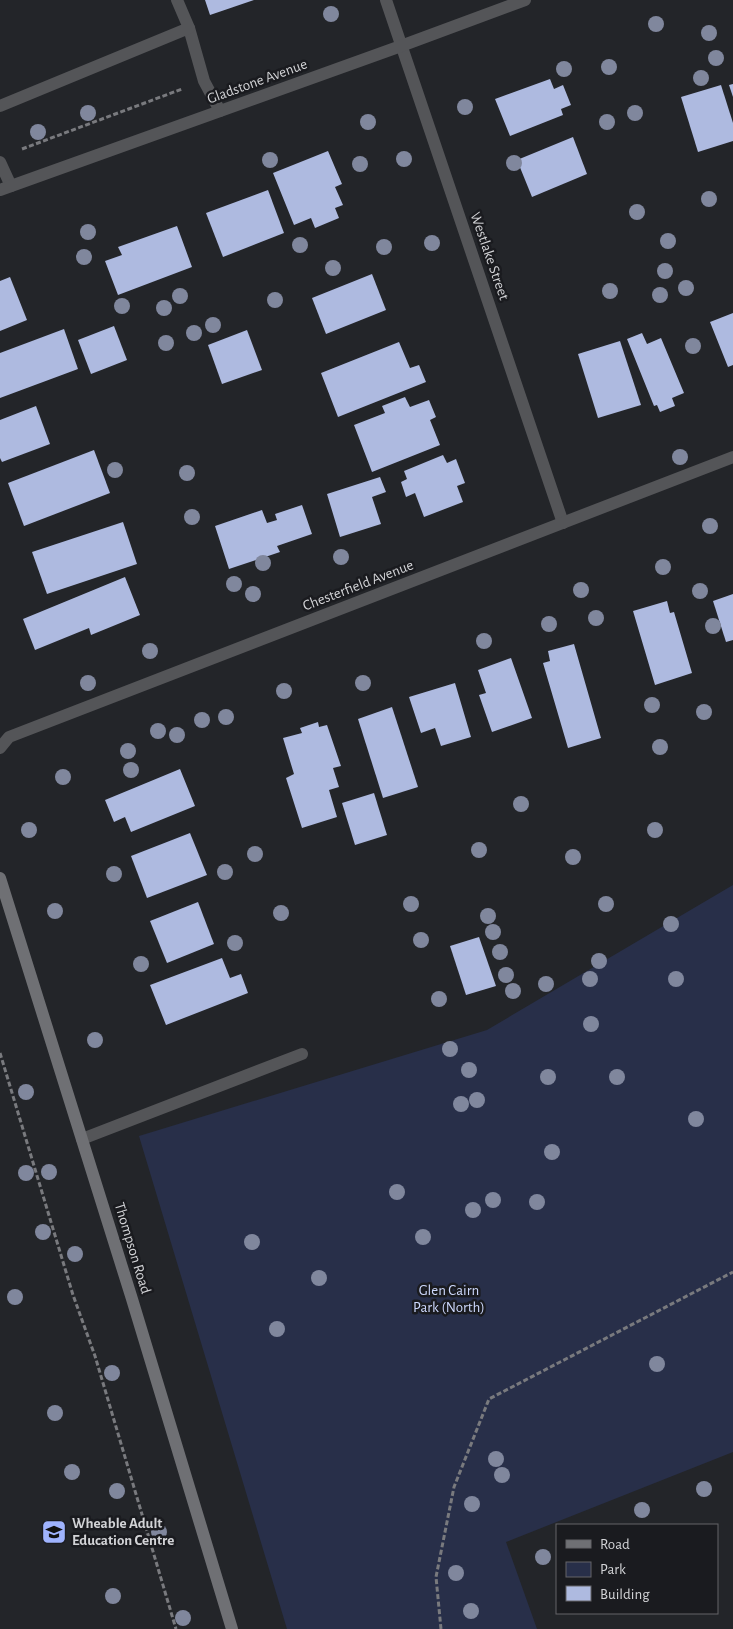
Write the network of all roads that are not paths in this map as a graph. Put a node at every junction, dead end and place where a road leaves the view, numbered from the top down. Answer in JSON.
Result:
{"nodes":[{"id":1,"x":177,"y":0,"type":"edge"},
{"id":2,"x":386,"y":0,"type":"edge"},
{"id":3,"x":525,"y":0,"type":"edge"},
{"id":4,"x":189,"y":28,"type":"junction"},
{"id":5,"x":401,"y":46,"type":"junction"},
{"id":6,"x":0,"y":106,"type":"edge"},
{"id":7,"x":220,"y":111,"type":"junction"},
{"id":8,"x":0,"y":162,"type":"edge"},
{"id":9,"x":6,"y":188,"type":"edge"},
{"id":10,"x":733,"y":457,"type":"edge"},
{"id":11,"x":563,"y":523,"type":"junction"},
{"id":12,"x":0,"y":748,"type":"edge"},
{"id":13,"x":0,"y":878,"type":"edge"},
{"id":14,"x":302,"y":1054,"type":"dead end"},
{"id":15,"x":82,"y":1139,"type":"junction"},
{"id":16,"x":232,"y":1629,"type":"edge"}],
"edges":[{"from":1,"to":4,"type":"street"},
{"from":2,"to":5,"type":"street","name":"Westlake Street"},
{"from":3,"to":5,"type":"street","name":"Gladstone Avenue"},
{"from":4,"to":6,"type":"street"},
{"from":4,"to":7,"type":"street"},
{"from":5,"to":7,"type":"street","name":"Gladstone Avenue"},
{"from":5,"to":11,"type":"street","name":"Westlake Street"},
{"from":7,"to":9,"type":"street","name":"Gladstone Avenue"},
{"from":8,"to":9,"type":"street"},
{"from":10,"to":11,"type":"street","name":"Chesterfield Avenue"},
{"from":11,"to":12,"type":"street","name":"Chesterfield Avenue"},
{"from":13,"to":15,"type":"street","name":"Thompson Road"},
{"from":14,"to":15,"type":"street"},
{"from":15,"to":16,"type":"street","name":"Thompson Road"}]}
